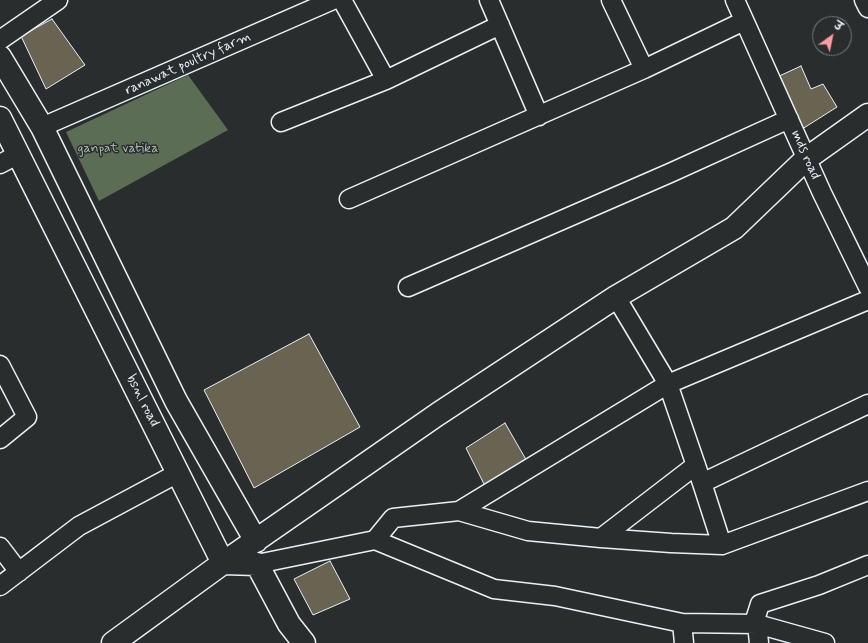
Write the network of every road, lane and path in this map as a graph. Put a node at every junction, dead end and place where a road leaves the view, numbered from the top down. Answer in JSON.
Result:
{"nodes":[{"id":1,"x":58,"y":0,"type":"edge"},
{"id":2,"x":333,"y":0,"type":"edge"},
{"id":3,"x":342,"y":0,"type":"edge"},
{"id":4,"x":489,"y":0,"type":"edge"},
{"id":5,"x":611,"y":0,"type":"edge"},
{"id":6,"x":735,"y":0,"type":"edge"},
{"id":7,"x":864,"y":0,"type":"edge"},
{"id":8,"x":868,"y":8,"type":"edge"},
{"id":9,"x":744,"y":21,"type":"junction"},
{"id":10,"x":500,"y":25,"type":"junction"},
{"id":11,"x":0,"y":40,"type":"edge"},
{"id":12,"x":0,"y":57,"type":"edge"},
{"id":13,"x":644,"y":69,"type":"junction"},
{"id":14,"x":386,"y":80,"type":"junction"},
{"id":15,"x":868,"y":115,"type":"edge"},
{"id":16,"x":539,"y":116,"type":"junction"},
{"id":17,"x":0,"y":118,"type":"edge"},
{"id":18,"x":789,"y":119,"type":"junction"},
{"id":19,"x":281,"y":122,"type":"dead end"},
{"id":20,"x":42,"y":127,"type":"junction"},
{"id":21,"x":9,"y":159,"type":"edge"},
{"id":22,"x":806,"y":159,"type":"junction"},
{"id":23,"x":349,"y":199,"type":"dead end"},
{"id":24,"x":408,"y":287,"type":"dead end"},
{"id":25,"x":868,"y":287,"type":"edge"},
{"id":26,"x":616,"y":296,"type":"junction"},
{"id":27,"x":868,"y":300,"type":"edge"},
{"id":28,"x":0,"y":365,"type":"edge"},
{"id":29,"x":668,"y":384,"type":"junction"},
{"id":30,"x":868,"y":404,"type":"edge"},
{"id":31,"x":0,"y":439,"type":"edge"},
{"id":32,"x":696,"y":465,"type":"junction"},
{"id":33,"x":178,"y":473,"type":"junction"},
{"id":34,"x":702,"y":483,"type":"junction"},
{"id":35,"x":868,"y":491,"type":"edge"},
{"id":36,"x":459,"y":511,"type":"junction"},
{"id":37,"x":601,"y":538,"type":"junction"},
{"id":38,"x":375,"y":540,"type":"junction"},
{"id":39,"x":256,"y":541,"type":"junction"},
{"id":40,"x":722,"y":545,"type":"junction"},
{"id":41,"x":0,"y":547,"type":"edge"},
{"id":42,"x":223,"y":563,"type":"junction"},
{"id":43,"x":257,"y":564,"type":"junction"},
{"id":44,"x":868,"y":565,"type":"edge"},
{"id":45,"x":19,"y":572,"type":"junction"},
{"id":46,"x":0,"y":586,"type":"edge"},
{"id":47,"x":682,"y":623,"type":"junction"},
{"id":48,"x":756,"y":624,"type":"junction"},
{"id":49,"x":113,"y":643,"type":"edge"},
{"id":50,"x":304,"y":643,"type":"edge"},
{"id":51,"x":684,"y":643,"type":"edge"},
{"id":52,"x":759,"y":643,"type":"edge"},
{"id":53,"x":825,"y":643,"type":"edge"}],
"edges":[{"from":1,"to":11,"type":"street"},
{"from":2,"to":20,"type":"street","name":"ranawat poultry farm"},
{"from":3,"to":14,"type":"street"},
{"from":4,"to":10,"type":"street"},
{"from":5,"to":13,"type":"street"},
{"from":6,"to":9,"type":"street","name":"mds road"},
{"from":7,"to":8,"type":"street"},
{"from":9,"to":13,"type":"street"},
{"from":9,"to":18,"type":"street","name":"mds road"},
{"from":10,"to":14,"type":"street"},
{"from":10,"to":16,"type":"street"},
{"from":12,"to":20,"type":"street"},
{"from":13,"to":16,"type":"street"},
{"from":14,"to":19,"type":"street"},
{"from":15,"to":22,"type":"street"},
{"from":16,"to":23,"type":"street"},
{"from":17,"to":21,"type":"street","name":"bsnl road"},
{"from":18,"to":22,"type":"street","name":"mds road"},
{"from":18,"to":24,"type":"street"},
{"from":20,"to":39,"type":"street"},
{"from":21,"to":33,"type":"street","name":"bsnl road"},
{"from":22,"to":25,"type":"street","name":"mds road"},
{"from":22,"to":26,"type":"street"},
{"from":26,"to":29,"type":"street"},
{"from":26,"to":39,"type":"street"},
{"from":27,"to":29,"type":"street"},
{"from":28,"to":31,"type":"street"},
{"from":29,"to":32,"type":"street"},
{"from":29,"to":36,"type":"street"},
{"from":30,"to":34,"type":"street"},
{"from":32,"to":34,"type":"street"},
{"from":32,"to":37,"type":"street"},
{"from":33,"to":42,"type":"street","name":"bsnl road"},
{"from":33,"to":45,"type":"street"},
{"from":34,"to":40,"type":"street"},
{"from":35,"to":40,"type":"street"},
{"from":36,"to":37,"type":"street"},
{"from":36,"to":38,"type":"street"},
{"from":37,"to":40,"type":"street"},
{"from":38,"to":43,"type":"street"},
{"from":38,"to":47,"type":"street"},
{"from":39,"to":42,"type":"street"},
{"from":41,"to":45,"type":"street"},
{"from":42,"to":43,"type":"street"},
{"from":42,"to":49,"type":"street"},
{"from":43,"to":50,"type":"street"},
{"from":44,"to":48,"type":"street"},
{"from":45,"to":46,"type":"street"},
{"from":47,"to":48,"type":"street"},
{"from":47,"to":51,"type":"street"},
{"from":48,"to":52,"type":"street"},
{"from":48,"to":53,"type":"street"}]}
